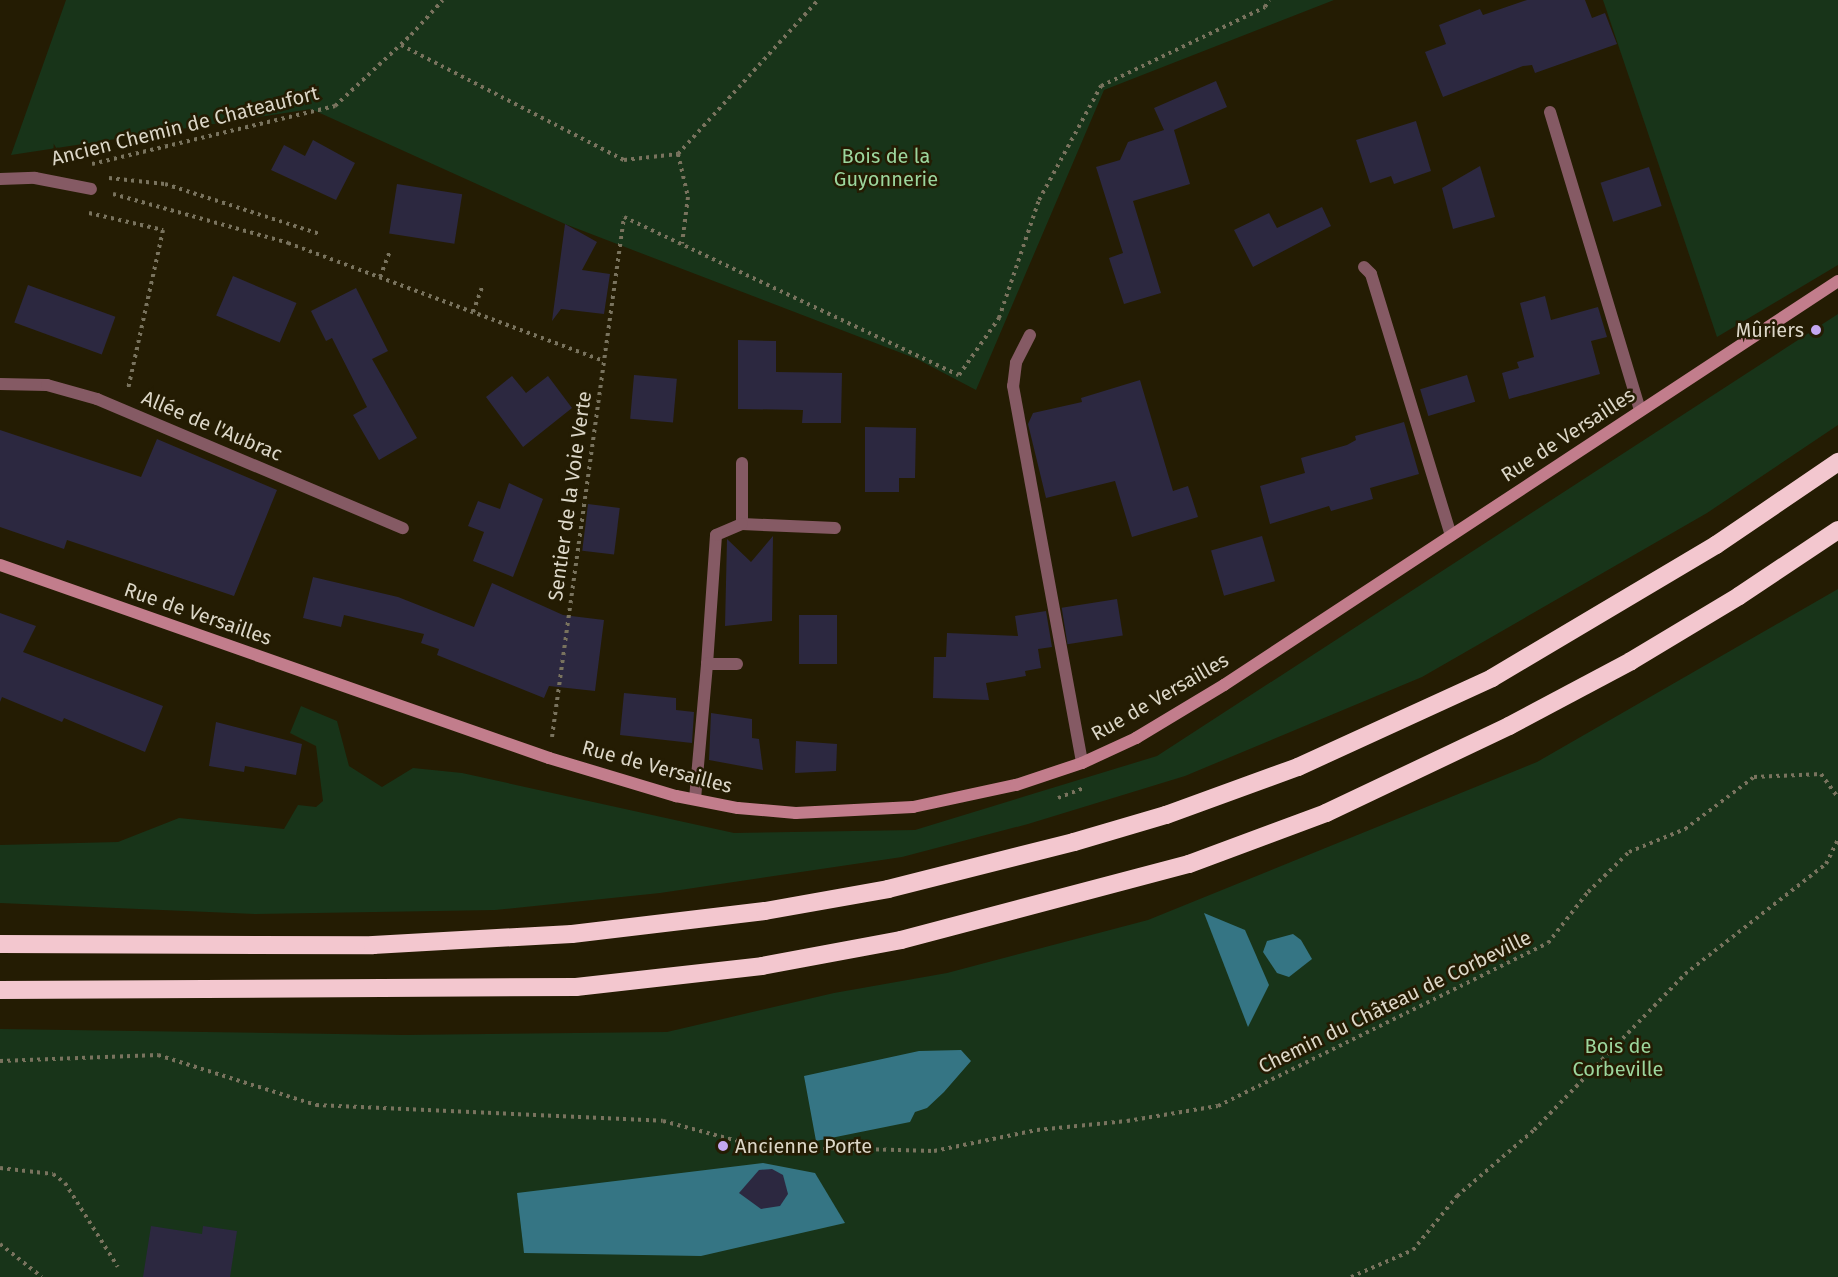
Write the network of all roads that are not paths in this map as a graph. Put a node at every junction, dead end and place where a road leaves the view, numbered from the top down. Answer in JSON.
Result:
{"nodes":[{"id":1,"x":1550,"y":112,"type":"dead end"},
{"id":2,"x":0,"y":179,"type":"edge"},
{"id":3,"x":91,"y":189,"type":"road end"},
{"id":4,"x":1365,"y":267,"type":"dead end"},
{"id":5,"x":1838,"y":281,"type":"edge"},
{"id":6,"x":1030,"y":335,"type":"dead end"},
{"id":7,"x":0,"y":384,"type":"edge"},
{"id":8,"x":1640,"y":411,"type":"junction"},
{"id":9,"x":1838,"y":462,"type":"edge"},
{"id":10,"x":742,"y":463,"type":"dead end"},
{"id":11,"x":742,"y":524,"type":"junction"},
{"id":12,"x":403,"y":528,"type":"dead end"},
{"id":13,"x":835,"y":528,"type":"dead end"},
{"id":14,"x":1838,"y":530,"type":"edge"},
{"id":15,"x":1450,"y":536,"type":"junction"},
{"id":16,"x":0,"y":565,"type":"edge"},
{"id":17,"x":707,"y":664,"type":"junction"},
{"id":18,"x":737,"y":664,"type":"dead end"},
{"id":19,"x":1082,"y":763,"type":"junction"},
{"id":20,"x":695,"y":799,"type":"junction"},
{"id":21,"x":0,"y":944,"type":"edge"},
{"id":22,"x":0,"y":990,"type":"edge"}],
"edges":[{"from":1,"to":8,"type":"street"},
{"from":2,"to":3,"type":"street"},
{"from":4,"to":15,"type":"street"},
{"from":5,"to":8,"type":"main road","name":"Rue de Versailles"},
{"from":6,"to":19,"type":"street"},
{"from":7,"to":12,"type":"street","name":"Allée de l'Aubrac"},
{"from":8,"to":15,"type":"main road","name":"Rue de Versailles"},
{"from":9,"to":21,"type":"highway"},
{"from":10,"to":11,"type":"street"},
{"from":11,"to":13,"type":"street"},
{"from":11,"to":17,"type":"street"},
{"from":14,"to":22,"type":"highway"},
{"from":15,"to":19,"type":"main road","name":"Rue de Versailles"},
{"from":16,"to":20,"type":"main road","name":"Rue de Versailles"},
{"from":17,"to":18,"type":"street"},
{"from":17,"to":20,"type":"street"},
{"from":19,"to":20,"type":"main road","name":"Rue de Versailles"}]}
